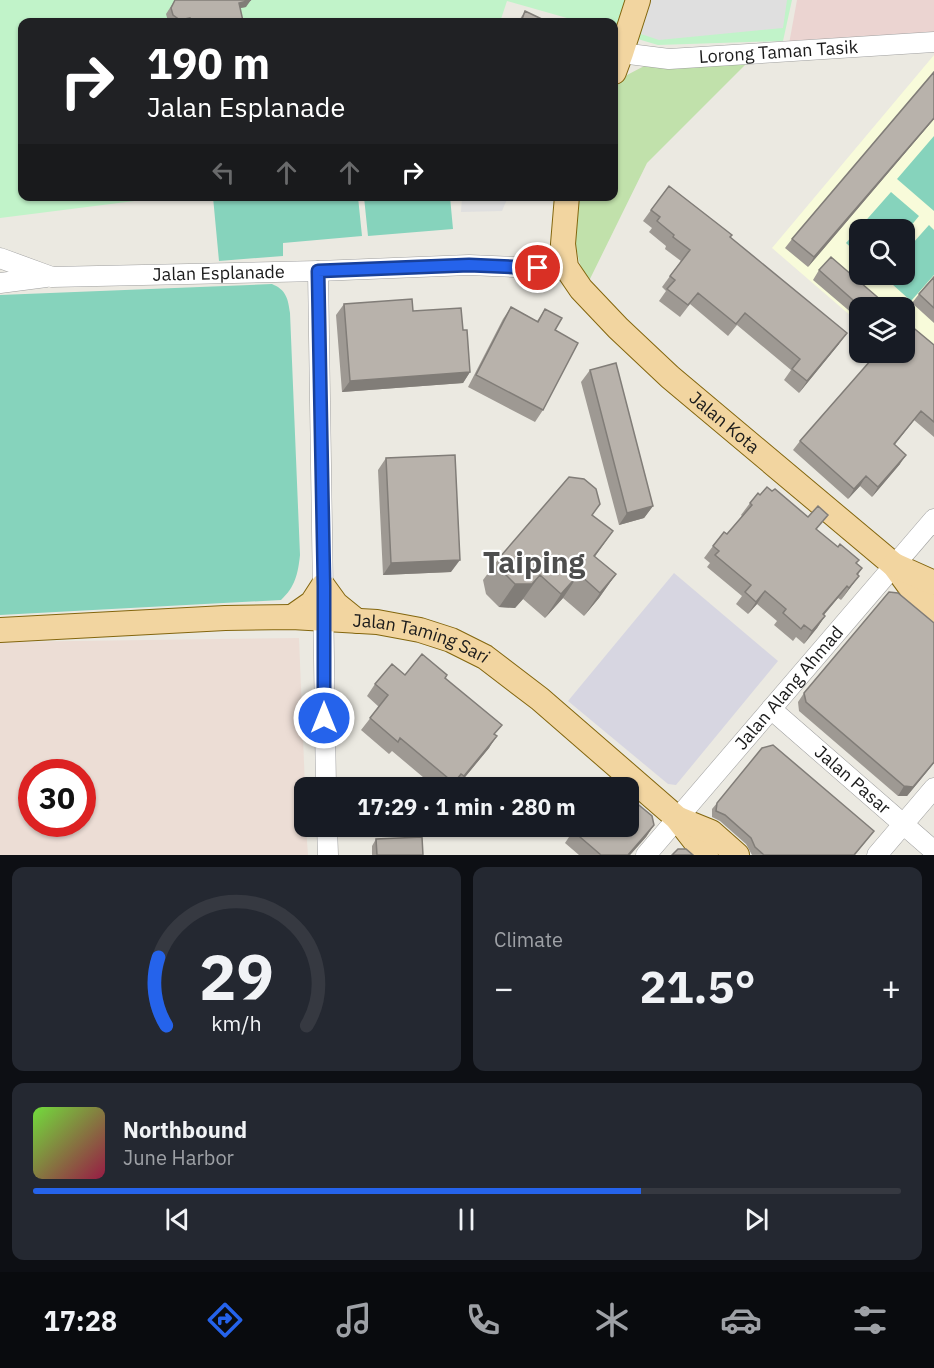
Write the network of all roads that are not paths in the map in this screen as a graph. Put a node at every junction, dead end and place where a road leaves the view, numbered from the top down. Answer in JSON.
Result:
{"nodes":[{"id":1,"x":638,"y":0,"type":"edge"},
{"id":2,"x":934,"y":42,"type":"edge"},
{"id":3,"x":618,"y":59,"type":"edge"},
{"id":4,"x":618,"y":62,"type":"edge"},
{"id":5,"x":567,"y":201,"type":"edge"},
{"id":6,"x":0,"y":258,"type":"edge"},
{"id":7,"x":566,"y":267,"type":"junction"},
{"id":8,"x":318,"y":271,"type":"junction"},
{"id":9,"x":52,"y":277,"type":"junction"},
{"id":10,"x":0,"y":283,"type":"edge"},
{"id":11,"x":934,"y":519,"type":"edge"},
{"id":12,"x":894,"y":566,"type":"junction"},
{"id":13,"x":934,"y":583,"type":"edge"},
{"id":14,"x":324,"y":586,"type":"junction"},
{"id":15,"x":934,"y":611,"type":"edge"},
{"id":16,"x":292,"y":617,"type":"junction"},
{"id":17,"x":324,"y":618,"type":"junction"},
{"id":18,"x":357,"y":621,"type":"junction"},
{"id":19,"x":0,"y":630,"type":"edge"},
{"id":20,"x":771,"y":709,"type":"junction"},
{"id":21,"x":326,"y":777,"type":"edge"},
{"id":22,"x":934,"y":788,"type":"edge"},
{"id":23,"x":677,"y":818,"type":"junction"},
{"id":24,"x":903,"y":824,"type":"junction"},
{"id":25,"x":327,"y":837,"type":"edge"},
{"id":26,"x":934,"y":851,"type":"edge"},
{"id":27,"x":328,"y":855,"type":"edge"},
{"id":28,"x":646,"y":855,"type":"edge"},
{"id":29,"x":706,"y":855,"type":"edge"},
{"id":30,"x":737,"y":855,"type":"edge"},
{"id":31,"x":877,"y":855,"type":"edge"}],
"edges":[{"from":1,"to":3,"type":"main road"},
{"from":2,"to":4,"type":"street","name":"Lorong Taman Tasik"},
{"from":5,"to":7,"type":"main road"},
{"from":6,"to":9,"type":"street","name":"Jalan Esplanade"},
{"from":7,"to":8,"type":"street","name":"Jalan Esplanade"},
{"from":7,"to":12,"type":"main road","name":"Jalan Kota"},
{"from":8,"to":9,"type":"street","name":"Jalan Esplanade"},
{"from":8,"to":14,"type":"street"},
{"from":9,"to":10,"type":"street","name":"Jalan Esplanade"},
{"from":11,"to":12,"type":"street","name":"Jalan Alang Ahmad"},
{"from":12,"to":13,"type":"main road","name":"Jalan Kota"},
{"from":12,"to":15,"type":"main road","name":"Jalan Kota"},
{"from":12,"to":20,"type":"street","name":"Jalan Alang Ahmad"},
{"from":14,"to":16,"type":"main road"},
{"from":14,"to":17,"type":"street"},
{"from":14,"to":18,"type":"main road"},
{"from":16,"to":17,"type":"main road","name":"Jalan Taming Sari"},
{"from":16,"to":19,"type":"main road","name":"Jalan Taming Sari"},
{"from":17,"to":18,"type":"main road","name":"Jalan Taming Sari"},
{"from":17,"to":21,"type":"street"},
{"from":18,"to":23,"type":"main road","name":"Jalan Taming Sari"},
{"from":20,"to":23,"type":"street","name":"Jalan Alang Ahmad"},
{"from":20,"to":24,"type":"street","name":"Jalan Pasar"},
{"from":22,"to":24,"type":"street"},
{"from":23,"to":28,"type":"street","name":"Jalan Alang Ahmad"},
{"from":23,"to":29,"type":"main road","name":"Jalan Taming Sari"},
{"from":23,"to":30,"type":"main road","name":"Jalan Taming Sari"},
{"from":24,"to":26,"type":"street","name":"Jalan Pasar"},
{"from":24,"to":31,"type":"street"},
{"from":25,"to":27,"type":"street"}]}
